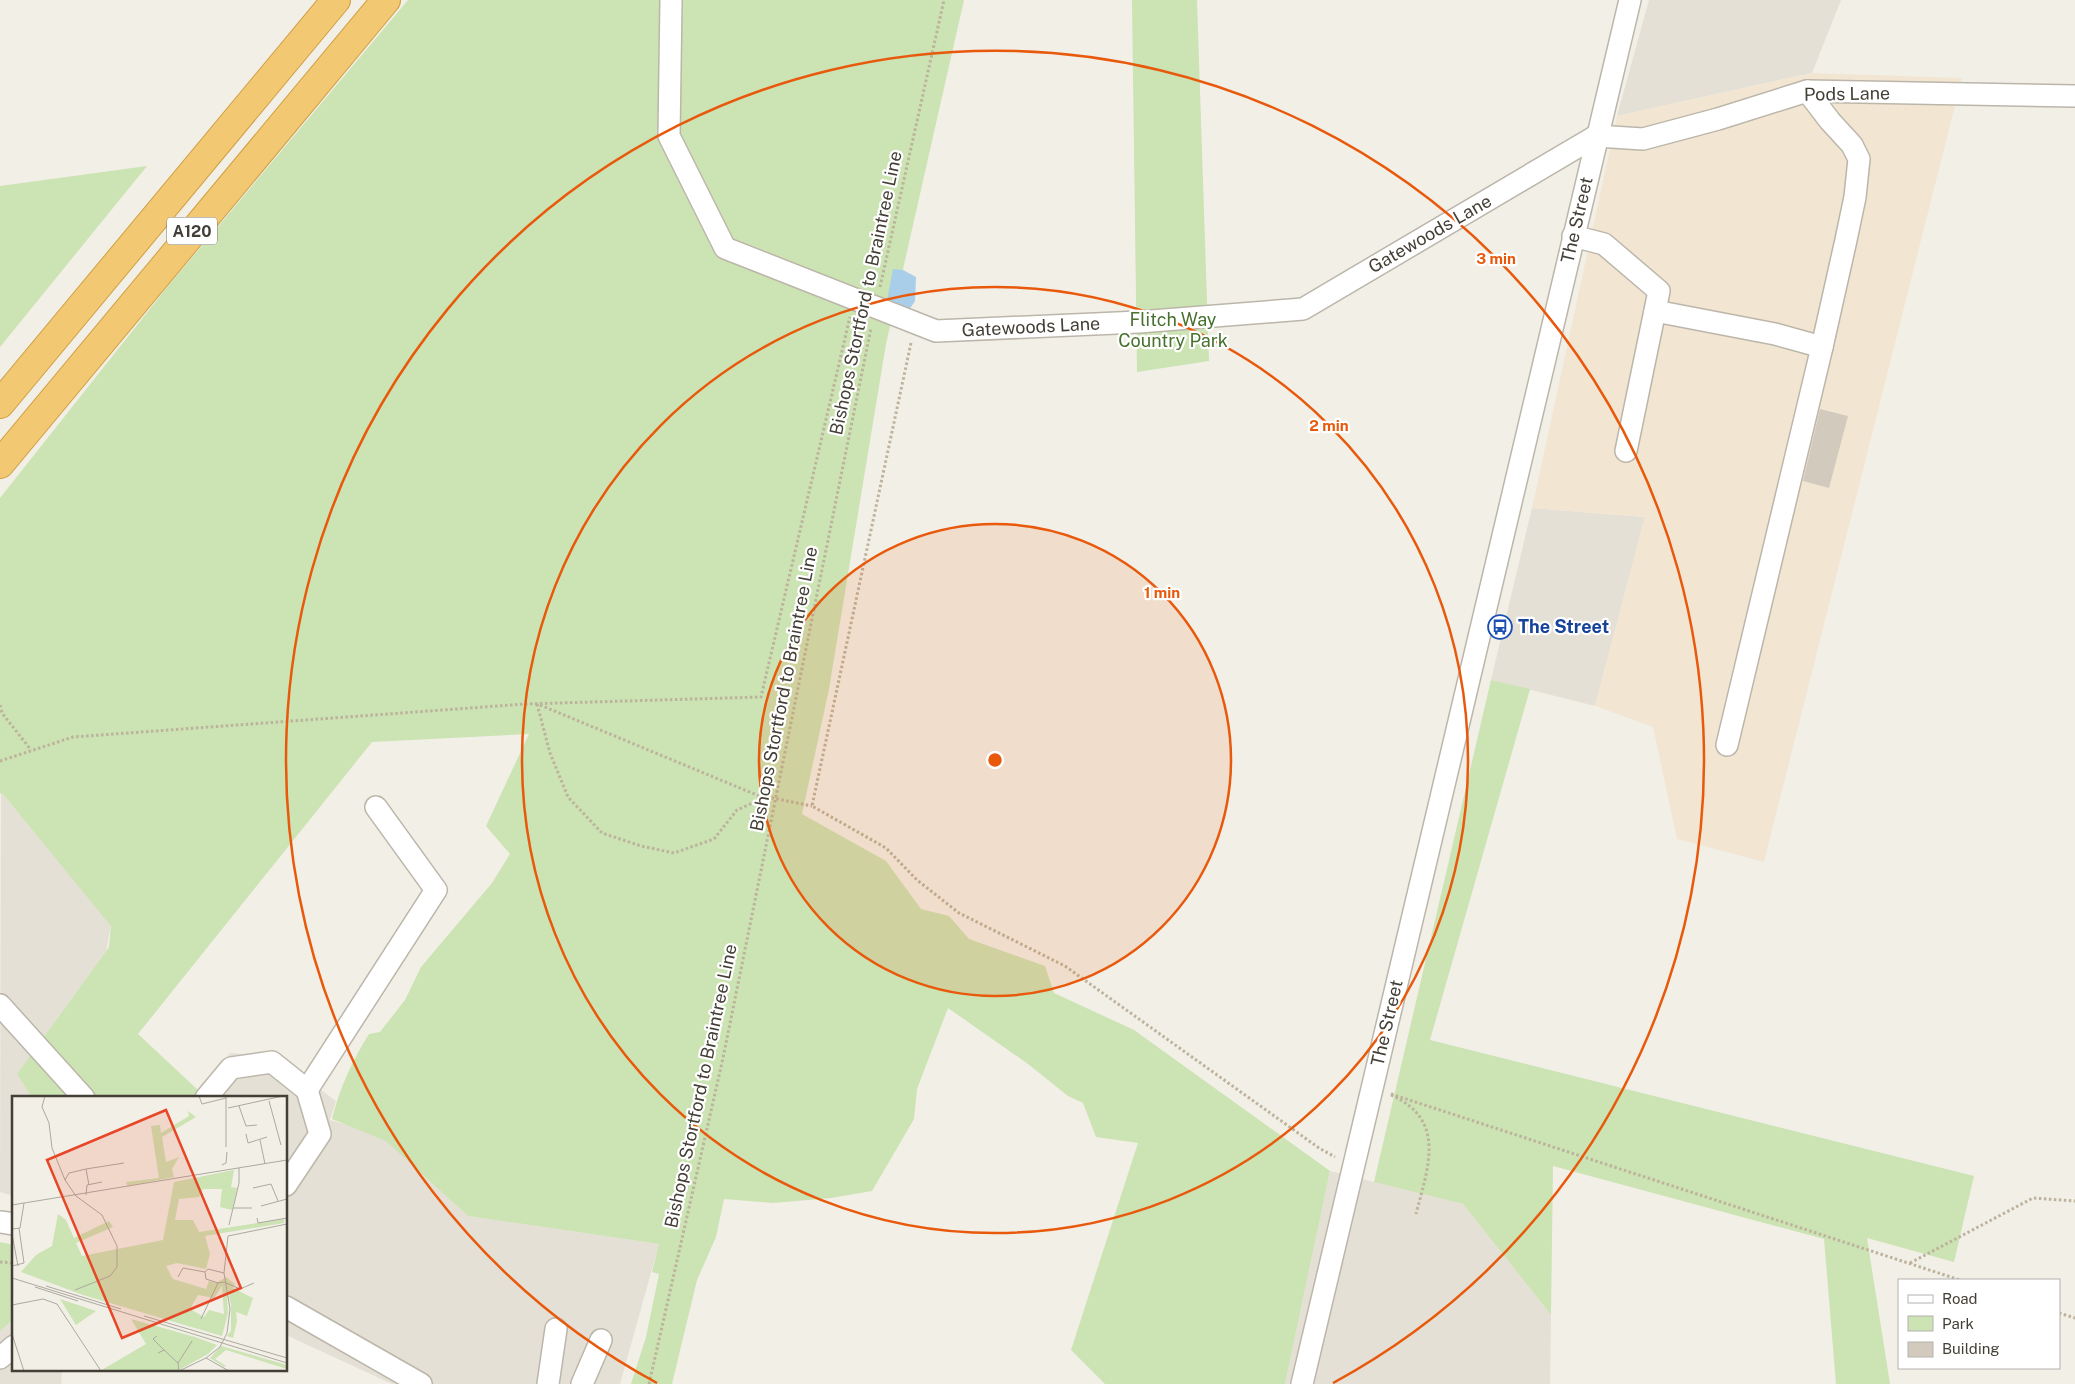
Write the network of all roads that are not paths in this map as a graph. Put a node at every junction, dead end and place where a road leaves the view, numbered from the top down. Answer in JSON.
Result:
{"nodes":[{"id":1,"x":336,"y":0,"type":"edge"},
{"id":2,"x":386,"y":0,"type":"edge"},
{"id":3,"x":671,"y":0,"type":"edge"},
{"id":4,"x":1630,"y":0,"type":"edge"},
{"id":5,"x":1807,"y":91,"type":"junction"},
{"id":6,"x":2075,"y":96,"type":"edge"},
{"id":7,"x":1596,"y":136,"type":"junction"},
{"id":8,"x":1573,"y":236,"type":"junction"},
{"id":9,"x":1655,"y":310,"type":"junction"},
{"id":10,"x":1822,"y":347,"type":"junction"},
{"id":11,"x":0,"y":404,"type":"edge"},
{"id":12,"x":1626,"y":451,"type":"dead end"},
{"id":13,"x":0,"y":464,"type":"edge"},
{"id":14,"x":1727,"y":745,"type":"dead end"},
{"id":15,"x":376,"y":807,"type":"dead end"},
{"id":16,"x":0,"y":1005,"type":"edge"},
{"id":17,"x":307,"y":1090,"type":"junction"},
{"id":18,"x":82,"y":1096,"type":"edge"},
{"id":19,"x":208,"y":1096,"type":"edge"},
{"id":20,"x":288,"y":1182,"type":"edge"},
{"id":21,"x":288,"y":1308,"type":"edge"},
{"id":22,"x":556,"y":1329,"type":"dead end"},
{"id":23,"x":601,"y":1340,"type":"dead end"},
{"id":24,"x":12,"y":1348,"type":"edge"},
{"id":25,"x":0,"y":1358,"type":"edge"},
{"id":26,"x":421,"y":1384,"type":"edge"},
{"id":27,"x":548,"y":1384,"type":"edge"},
{"id":28,"x":582,"y":1384,"type":"edge"},
{"id":29,"x":1302,"y":1384,"type":"edge"}],
"edges":[{"from":1,"to":11,"type":"highway","number":"A120"},
{"from":2,"to":13,"type":"highway","number":"A120"},
{"from":3,"to":7,"type":"street","name":"Gatewoods Lane"},
{"from":4,"to":7,"type":"street","name":"The Street"},
{"from":5,"to":6,"type":"street","name":"Pods Lane"},
{"from":5,"to":7,"type":"street","name":"Pods Lane"},
{"from":5,"to":10,"type":"street"},
{"from":7,"to":8,"type":"street","name":"The Street"},
{"from":8,"to":9,"type":"street"},
{"from":8,"to":29,"type":"street","name":"The Street"},
{"from":9,"to":10,"type":"street"},
{"from":9,"to":12,"type":"street"},
{"from":10,"to":14,"type":"street"},
{"from":15,"to":17,"type":"street"},
{"from":16,"to":18,"type":"street"},
{"from":17,"to":19,"type":"street"},
{"from":17,"to":20,"type":"street"},
{"from":21,"to":26,"type":"street"},
{"from":22,"to":27,"type":"street"},
{"from":23,"to":28,"type":"street"},
{"from":24,"to":25,"type":"street"}]}
